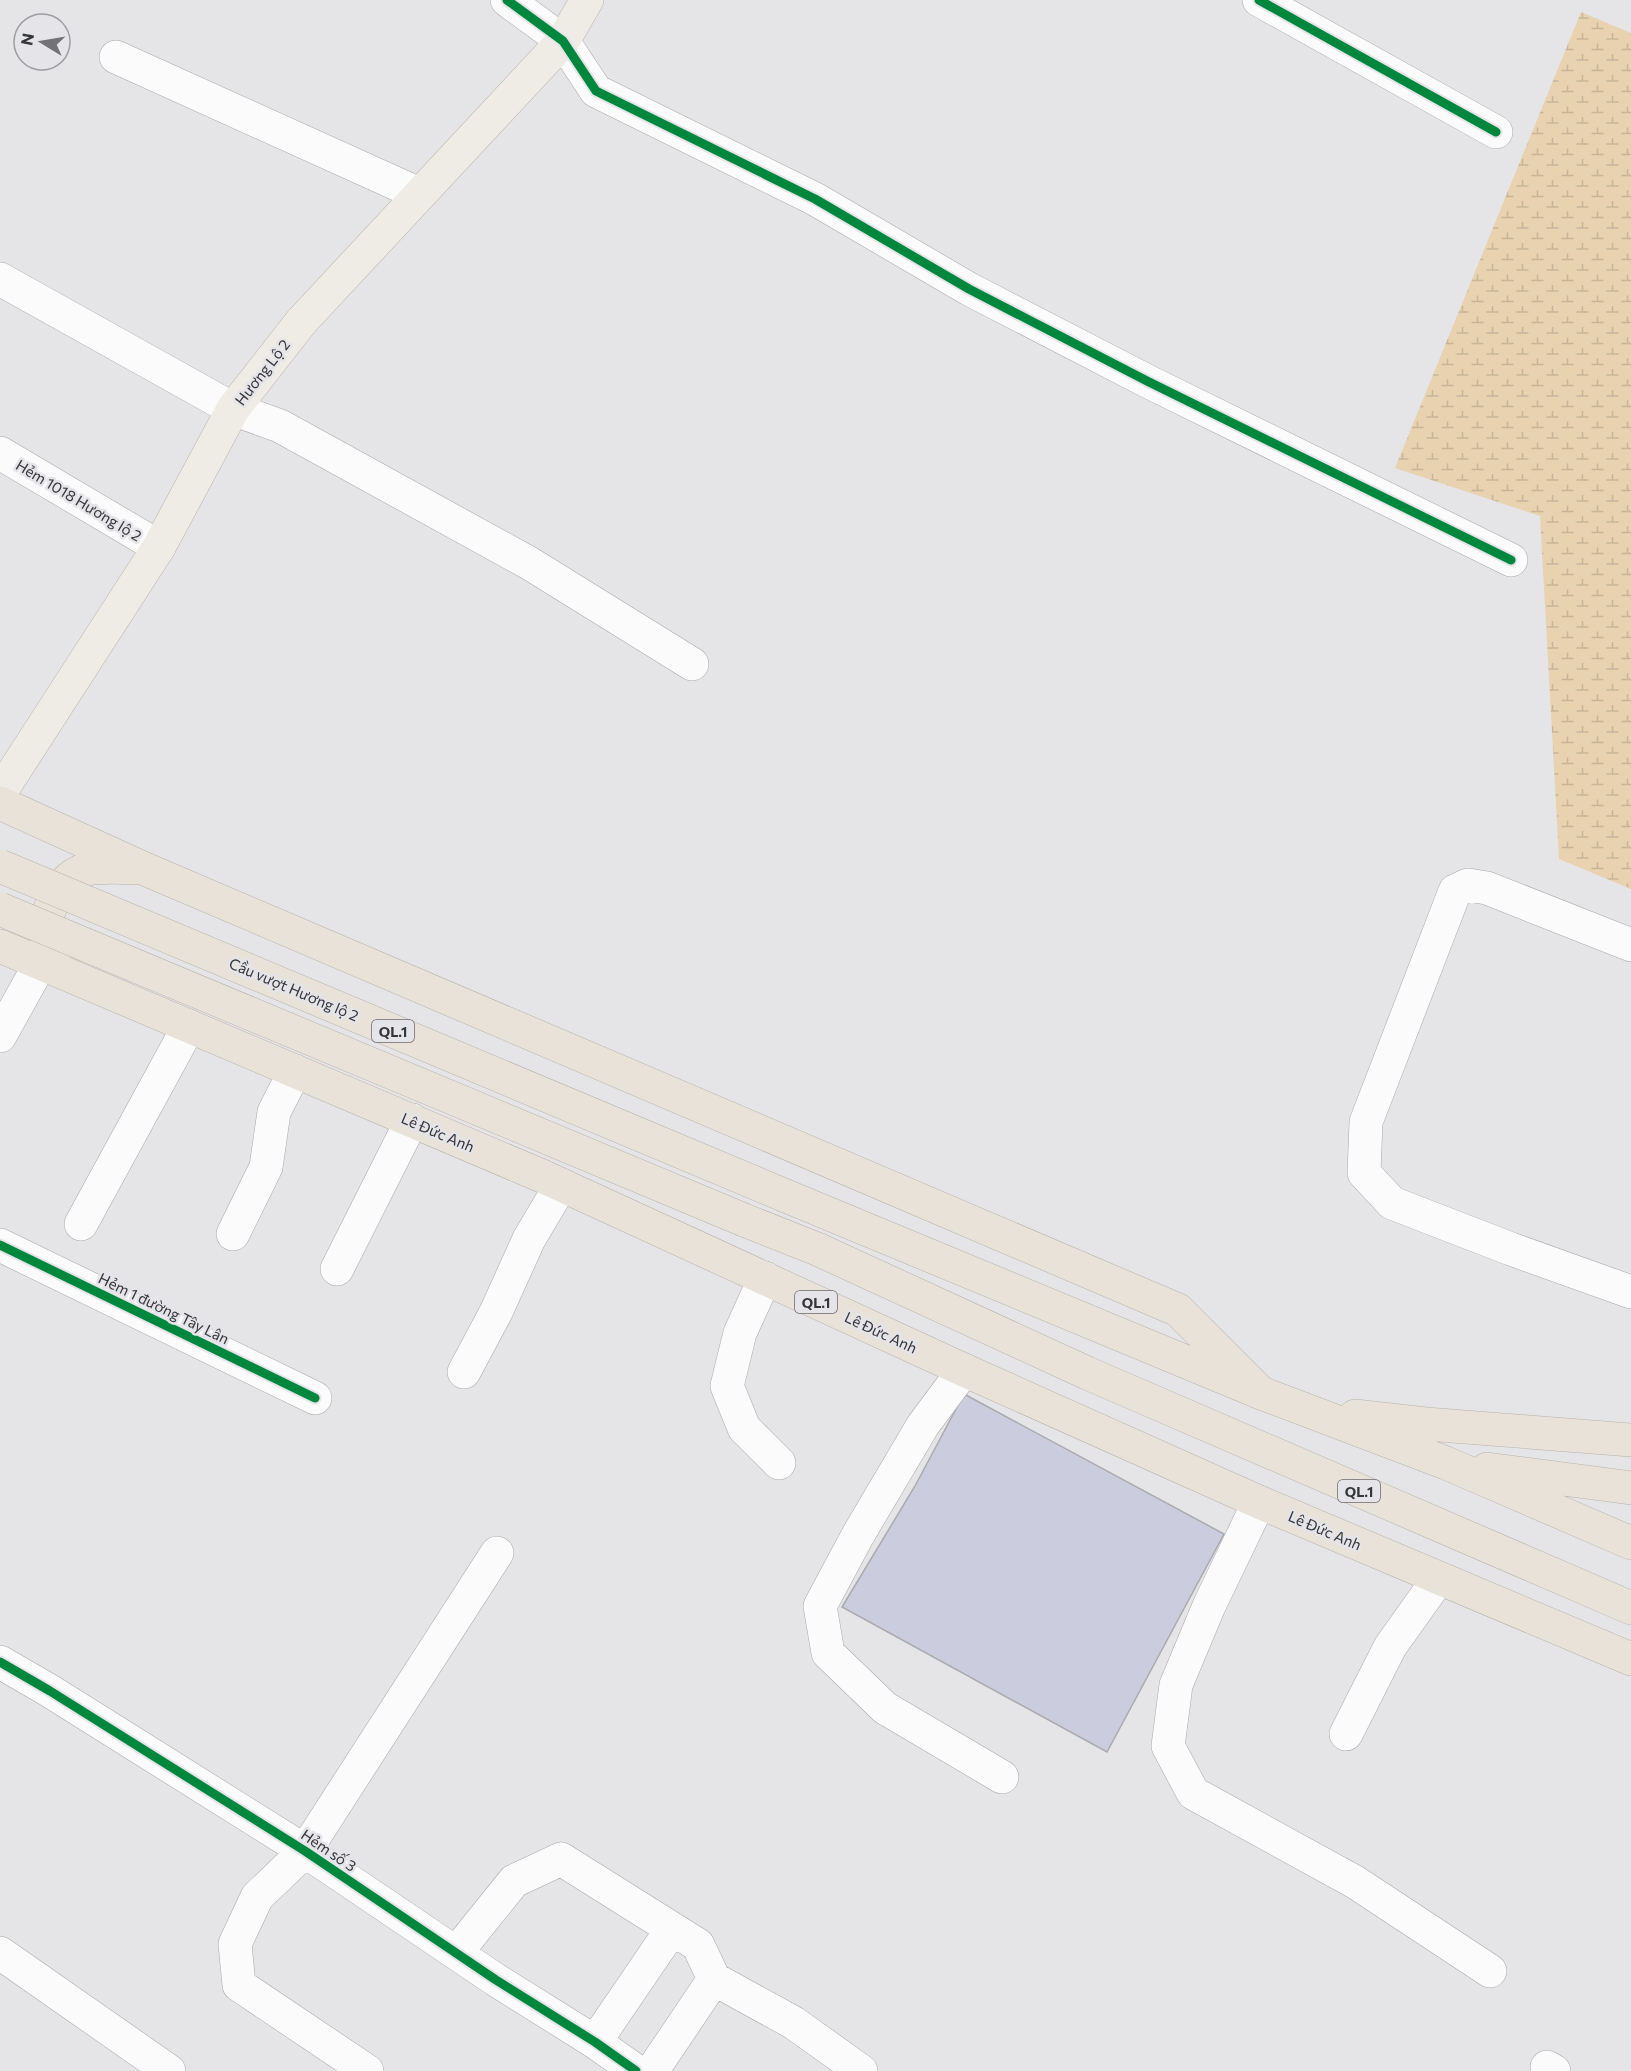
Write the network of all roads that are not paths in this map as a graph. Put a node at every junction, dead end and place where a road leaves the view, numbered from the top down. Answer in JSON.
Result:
{"nodes":[{"id":1,"x":507,"y":0,"type":"edge"},
{"id":2,"x":587,"y":0,"type":"edge"},
{"id":3,"x":1259,"y":0,"type":"edge"},
{"id":4,"x":563,"y":41,"type":"junction"},
{"id":5,"x":116,"y":57,"type":"dead end"},
{"id":6,"x":1496,"y":132,"type":"dead end"},
{"id":7,"x":419,"y":194,"type":"junction"},
{"id":8,"x":0,"y":279,"type":"edge"},
{"id":9,"x":233,"y":409,"type":"junction"},
{"id":10,"x":0,"y":453,"type":"edge"},
{"id":11,"x":159,"y":547,"type":"junction"},
{"id":12,"x":1511,"y":560,"type":"dead end"},
{"id":13,"x":692,"y":664,"type":"dead end"},
{"id":14,"x":0,"y":793,"type":"edge"},
{"id":15,"x":0,"y":803,"type":"edge"},
{"id":16,"x":0,"y":866,"type":"edge"},
{"id":17,"x":145,"y":869,"type":"junction"},
{"id":18,"x":0,"y":909,"type":"edge"},
{"id":19,"x":1631,"y":945,"type":"edge"},
{"id":20,"x":0,"y":946,"type":"edge"},
{"id":21,"x":40,"y":964,"type":"junction"},
{"id":22,"x":80,"y":980,"type":"junction"},
{"id":23,"x":189,"y":1026,"type":"junction"},
{"id":24,"x":0,"y":1036,"type":"edge"},
{"id":25,"x":295,"y":1071,"type":"junction"},
{"id":26,"x":412,"y":1120,"type":"junction"},
{"id":27,"x":561,"y":1185,"type":"junction"},
{"id":28,"x":81,"y":1224,"type":"dead end"},
{"id":29,"x":233,"y":1234,"type":"dead end"},
{"id":30,"x":0,"y":1245,"type":"edge"},
{"id":31,"x":337,"y":1269,"type":"dead end"},
{"id":32,"x":765,"y":1278,"type":"junction"},
{"id":33,"x":1631,"y":1292,"type":"edge"},
{"id":34,"x":964,"y":1370,"type":"junction"},
{"id":35,"x":464,"y":1372,"type":"dead end"},
{"id":36,"x":1261,"y":1393,"type":"junction"},
{"id":37,"x":315,"y":1398,"type":"dead end"},
{"id":38,"x":1304,"y":1410,"type":"junction"},
{"id":39,"x":1631,"y":1440,"type":"edge"},
{"id":40,"x":778,"y":1463,"type":"dead end"},
{"id":41,"x":1446,"y":1463,"type":"junction"},
{"id":42,"x":1631,"y":1488,"type":"edge"},
{"id":43,"x":1259,"y":1502,"type":"junction"},
{"id":44,"x":1631,"y":1543,"type":"edge"},
{"id":45,"x":497,"y":1553,"type":"dead end"},
{"id":46,"x":1439,"y":1578,"type":"junction"},
{"id":47,"x":1631,"y":1608,"type":"edge"},
{"id":48,"x":1631,"y":1659,"type":"edge"},
{"id":49,"x":0,"y":1662,"type":"edge"},
{"id":50,"x":1346,"y":1734,"type":"dead end"},
{"id":51,"x":1002,"y":1777,"type":"dead end"},
{"id":52,"x":305,"y":1851,"type":"junction"},
{"id":53,"x":672,"y":1929,"type":"junction"},
{"id":54,"x":0,"y":1953,"type":"edge"},
{"id":55,"x":456,"y":1953,"type":"junction"},
{"id":56,"x":1490,"y":1971,"type":"dead end"},
{"id":57,"x":714,"y":1979,"type":"junction"},
{"id":58,"x":595,"y":2042,"type":"junction"},
{"id":59,"x":170,"y":2071,"type":"edge"},
{"id":60,"x":367,"y":2071,"type":"edge"},
{"id":61,"x":636,"y":2071,"type":"edge"},
{"id":62,"x":652,"y":2071,"type":"edge"},
{"id":63,"x":861,"y":2071,"type":"edge"}],
"edges":[{"from":1,"to":4,"type":"street"},
{"from":2,"to":4,"type":"main road","name":"Hương Lộ 2"},
{"from":3,"to":6,"type":"street"},
{"from":4,"to":7,"type":"main road","name":"Hương Lộ 2"},
{"from":4,"to":12,"type":"street"},
{"from":5,"to":7,"type":"street"},
{"from":7,"to":9,"type":"main road","name":"Hương Lộ 2"},
{"from":8,"to":9,"type":"street"},
{"from":9,"to":11,"type":"main road","name":"Hương Lộ 2"},
{"from":9,"to":13,"type":"street"},
{"from":10,"to":11,"type":"street","name":"Hẻm 1018 Hương lộ 2"},
{"from":11,"to":14,"type":"main road","name":"Hương Lộ 2"},
{"from":15,"to":17,"type":"highway","number":"QL.1"},
{"from":16,"to":36,"type":"highway","name":"Cầu vượt Hương lộ 2","number":"QL.1","bridge":true},
{"from":17,"to":22,"type":"highway"},
{"from":17,"to":36,"type":"highway","number":"QL.1"},
{"from":18,"to":47,"type":"highway","number":"QL.1","bridge":true},
{"from":19,"to":33,"type":"street"},
{"from":20,"to":21,"type":"highway","name":"Lê Đức Anh","number":"QL.1"},
{"from":21,"to":22,"type":"highway","name":"Lê Đức Anh","number":"QL.1"},
{"from":21,"to":24,"type":"street"},
{"from":22,"to":23,"type":"highway","name":"Lê Đức Anh","number":"QL.1"},
{"from":23,"to":25,"type":"highway","name":"Lê Đức Anh","number":"QL.1"},
{"from":23,"to":28,"type":"street"},
{"from":25,"to":26,"type":"highway","name":"Lê Đức Anh","number":"QL.1"},
{"from":25,"to":29,"type":"street"},
{"from":26,"to":27,"type":"highway","name":"Lê Đức Anh","number":"QL.1"},
{"from":26,"to":31,"type":"street"},
{"from":27,"to":32,"type":"highway","name":"Lê Đức Anh","number":"QL.1"},
{"from":27,"to":35,"type":"street"},
{"from":30,"to":37,"type":"street","name":"Hẻm 1 đường Tây Lân"},
{"from":32,"to":34,"type":"highway","name":"Lê Đức Anh","number":"QL.1"},
{"from":32,"to":40,"type":"street"},
{"from":34,"to":43,"type":"highway","name":"Lê Đức Anh","number":"QL.1"},
{"from":34,"to":51,"type":"street"},
{"from":36,"to":38,"type":"highway","number":"QL.1"},
{"from":38,"to":39,"type":"highway","number":"QL.1"},
{"from":38,"to":41,"type":"highway","number":"QL.1"},
{"from":41,"to":42,"type":"highway"},
{"from":41,"to":44,"type":"highway","number":"QL.1"},
{"from":43,"to":46,"type":"highway","name":"Lê Đức Anh","number":"QL.1"},
{"from":43,"to":56,"type":"street"},
{"from":45,"to":52,"type":"street"},
{"from":46,"to":48,"type":"highway","name":"Lê Đức Anh","number":"QL.1"},
{"from":46,"to":50,"type":"street"},
{"from":49,"to":52,"type":"street","name":"Hẻm số 3"},
{"from":52,"to":55,"type":"street","name":"Hẻm số 3"},
{"from":52,"to":60,"type":"street"},
{"from":53,"to":55,"type":"street"},
{"from":53,"to":57,"type":"street"},
{"from":53,"to":58,"type":"street"},
{"from":54,"to":59,"type":"street"},
{"from":55,"to":58,"type":"street","name":"Hẻm số 3"},
{"from":57,"to":62,"type":"street"},
{"from":57,"to":63,"type":"street"},
{"from":58,"to":61,"type":"street","name":"Hẻm số 3"}]}
